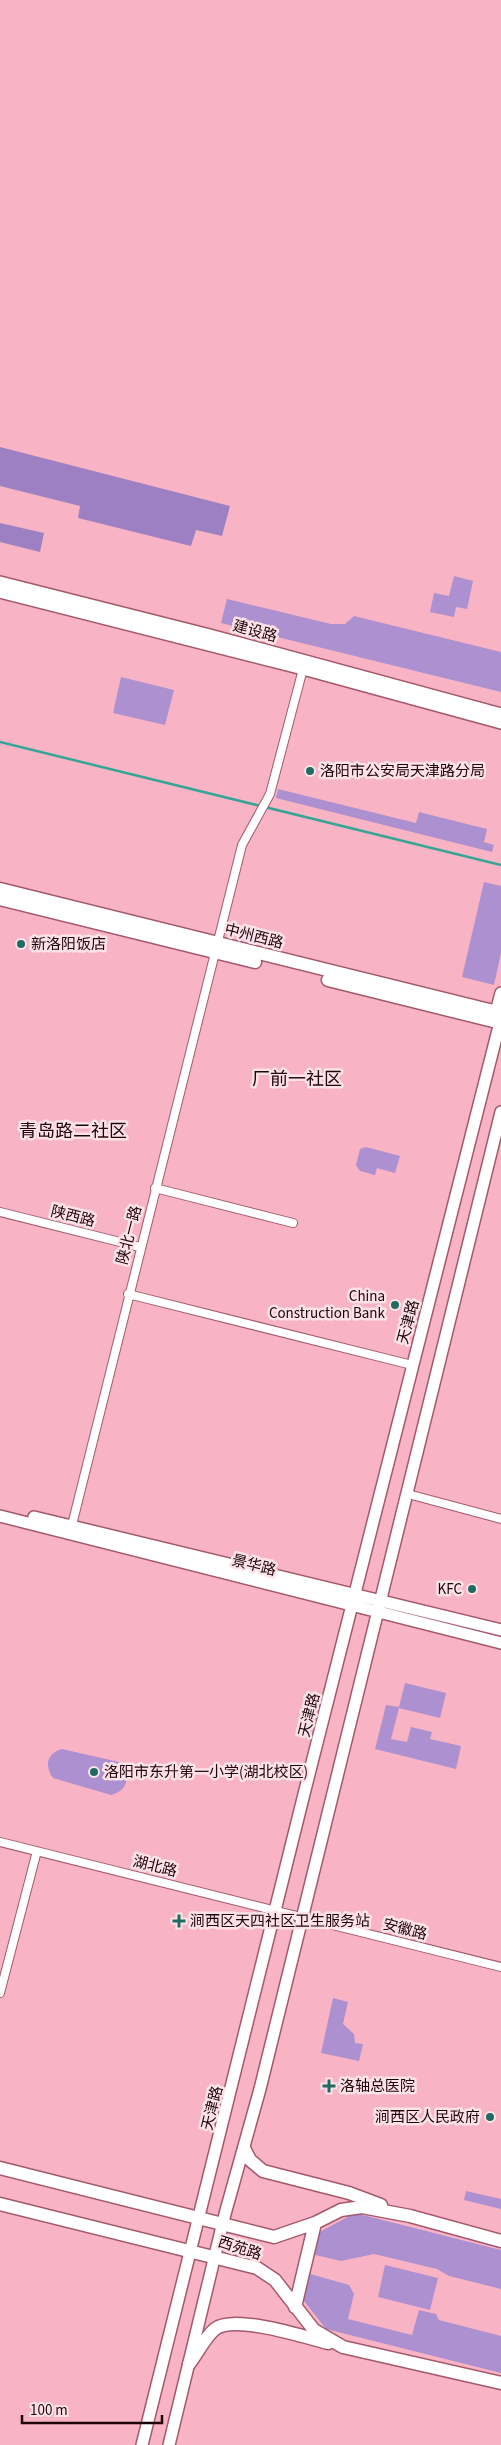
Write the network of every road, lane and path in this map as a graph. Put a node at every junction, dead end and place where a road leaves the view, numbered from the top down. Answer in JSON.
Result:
{"nodes":[{"id":1,"x":0,"y":582,"type":"edge"},
{"id":2,"x":0,"y":592,"type":"edge"},
{"id":3,"x":303,"y":669,"type":"junction"},
{"id":4,"x":501,"y":714,"type":"edge"},
{"id":5,"x":501,"y":723,"type":"edge"},
{"id":6,"x":0,"y":889,"type":"edge"},
{"id":7,"x":0,"y":899,"type":"edge"},
{"id":8,"x":215,"y":947,"type":"junction"},
{"id":9,"x":501,"y":992,"type":"edge"},
{"id":10,"x":499,"y":1018,"type":"edge"},
{"id":11,"x":501,"y":1112,"type":"edge"},
{"id":12,"x":155,"y":1188,"type":"junction"},
{"id":13,"x":0,"y":1212,"type":"edge"},
{"id":14,"x":293,"y":1223,"type":"dead end"},
{"id":15,"x":140,"y":1247,"type":"junction"},
{"id":16,"x":128,"y":1294,"type":"junction"},
{"id":17,"x":412,"y":1365,"type":"junction"},
{"id":18,"x":408,"y":1494,"type":"junction"},
{"id":19,"x":0,"y":1509,"type":"edge"},
{"id":20,"x":0,"y":1516,"type":"edge"},
{"id":21,"x":501,"y":1519,"type":"edge"},
{"id":22,"x":71,"y":1529,"type":"junction"},
{"id":23,"x":354,"y":1600,"type":"junction"},
{"id":24,"x":379,"y":1606,"type":"junction"},
{"id":25,"x":501,"y":1630,"type":"edge"},
{"id":26,"x":501,"y":1644,"type":"edge"},
{"id":27,"x":0,"y":1842,"type":"edge"},
{"id":28,"x":36,"y":1851,"type":"junction"},
{"id":29,"x":275,"y":1912,"type":"junction"},
{"id":30,"x":302,"y":1918,"type":"junction"},
{"id":31,"x":501,"y":1967,"type":"edge"},
{"id":32,"x":0,"y":1993,"type":"edge"},
{"id":33,"x":244,"y":2148,"type":"junction"},
{"id":34,"x":0,"y":2168,"type":"edge"},
{"id":35,"x":0,"y":2204,"type":"edge"},
{"id":36,"x":410,"y":2216,"type":"junction"},
{"id":37,"x":200,"y":2218,"type":"junction"},
{"id":38,"x":315,"y":2223,"type":"junction"},
{"id":39,"x":223,"y":2224,"type":"junction"},
{"id":40,"x":501,"y":2241,"type":"edge"},
{"id":41,"x":191,"y":2251,"type":"junction"},
{"id":42,"x":214,"y":2256,"type":"junction"},
{"id":43,"x":295,"y":2306,"type":"junction"},
{"id":44,"x":343,"y":2347,"type":"junction"},
{"id":45,"x":189,"y":2364,"type":"junction"},
{"id":46,"x":501,"y":2384,"type":"edge"},
{"id":47,"x":142,"y":2445,"type":"edge"},
{"id":48,"x":169,"y":2445,"type":"edge"}],
"edges":[{"from":1,"to":4,"type":"main road","name":"建设路"},
{"from":2,"to":3,"type":"main road","name":"建设路"},
{"from":3,"to":5,"type":"main road","name":"建设路"},
{"from":3,"to":8,"type":"street","name":"陕北一路"},
{"from":6,"to":8,"type":"main road","name":"中州西路"},
{"from":7,"to":8,"type":"main road","name":"中州西路"},
{"from":8,"to":10,"type":"main road","name":"中州西路"},
{"from":8,"to":12,"type":"street","name":"陕北一路"},
{"from":9,"to":10,"type":"main road","name":"天津路"},
{"from":10,"to":17,"type":"main road","name":"天津路"},
{"from":11,"to":18,"type":"main road"},
{"from":12,"to":14,"type":"street"},
{"from":12,"to":15,"type":"street","name":"陕北一路"},
{"from":13,"to":15,"type":"street","name":"陕西路"},
{"from":15,"to":16,"type":"street","name":"陕北一路"},
{"from":16,"to":17,"type":"street"},
{"from":16,"to":22,"type":"street","name":"陕北一路"},
{"from":17,"to":23,"type":"main road","name":"天津路"},
{"from":18,"to":21,"type":"street"},
{"from":18,"to":24,"type":"main road"},
{"from":19,"to":22,"type":"main road","name":"景华路"},
{"from":20,"to":22,"type":"main road","name":"景华路"},
{"from":22,"to":23,"type":"main road","name":"景华路"},
{"from":23,"to":24,"type":"main road","name":"景华路"},
{"from":23,"to":29,"type":"main road","name":"天津路"},
{"from":24,"to":25,"type":"main road","name":"景华路"},
{"from":24,"to":26,"type":"main road","name":"景华路"},
{"from":24,"to":30,"type":"main road"},
{"from":27,"to":28,"type":"street","name":"湖北路"},
{"from":28,"to":29,"type":"street","name":"湖北路"},
{"from":28,"to":32,"type":"street"},
{"from":29,"to":30,"type":"street","name":"湖北路"},
{"from":29,"to":37,"type":"main road","name":"天津路"},
{"from":30,"to":31,"type":"street","name":"安徽路"},
{"from":30,"to":33,"type":"main road"},
{"from":33,"to":36,"type":"main road"},
{"from":33,"to":39,"type":"main road"},
{"from":34,"to":37,"type":"main road","name":"西苑路"},
{"from":35,"to":41,"type":"main road","name":"西苑路"},
{"from":36,"to":38,"type":"main road","name":"西苑路"},
{"from":36,"to":40,"type":"main road","name":"西苑路"},
{"from":37,"to":39,"type":"main road","name":"西苑路"},
{"from":37,"to":41,"type":"main road","name":"天津路"},
{"from":38,"to":39,"type":"main road","name":"西苑路"},
{"from":38,"to":43,"type":"main road"},
{"from":39,"to":42,"type":"main road"},
{"from":41,"to":42,"type":"main road","name":"西苑路"},
{"from":41,"to":47,"type":"main road","name":"天津路"},
{"from":42,"to":43,"type":"main road","name":"西苑路"},
{"from":42,"to":45,"type":"main road"},
{"from":43,"to":44,"type":"main road","name":"西苑路"},
{"from":44,"to":45,"type":"main road"},
{"from":44,"to":46,"type":"main road","name":"西苑路"},
{"from":45,"to":48,"type":"main road"}]}
